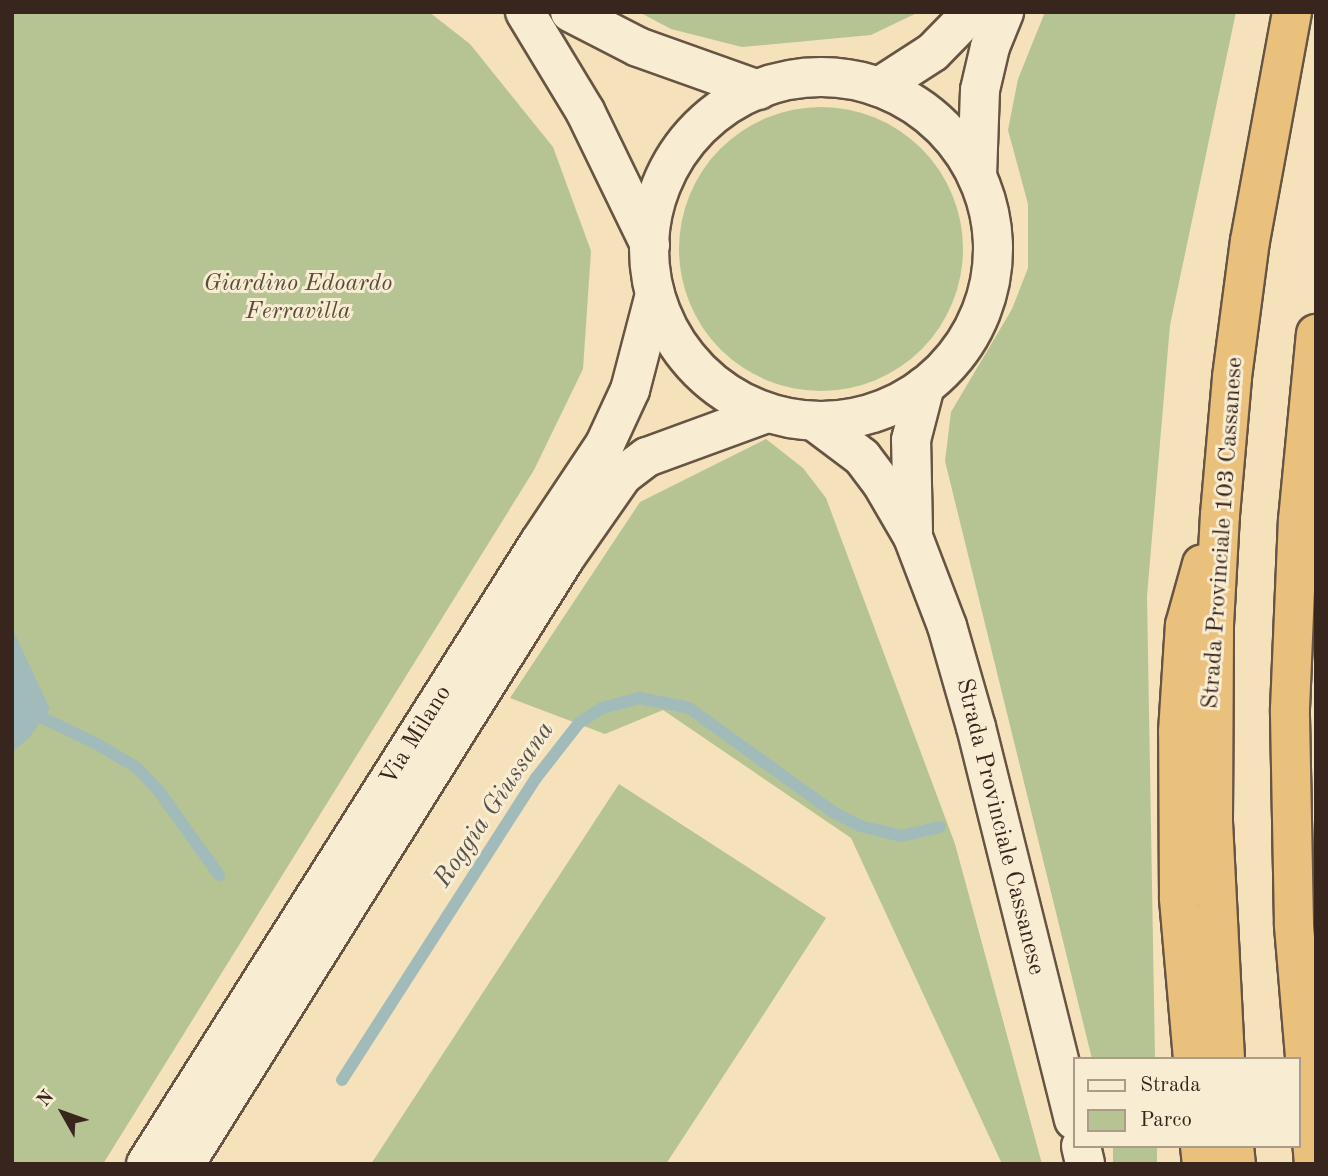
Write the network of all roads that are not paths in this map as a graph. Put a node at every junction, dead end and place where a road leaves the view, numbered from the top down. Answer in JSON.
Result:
{"nodes":[{"id":1,"x":524,"y":12,"type":"edge"},
{"id":2,"x":570,"y":12,"type":"edge"},
{"id":3,"x":972,"y":12,"type":"edge"},
{"id":4,"x":1004,"y":12,"type":"edge"},
{"id":5,"x":1292,"y":12,"type":"edge"},
{"id":6,"x":879,"y":87,"type":"junction"},
{"id":7,"x":759,"y":90,"type":"junction"},
{"id":8,"x":977,"y":176,"type":"junction"},
{"id":9,"x":650,"y":245,"type":"junction"},
{"id":10,"x":655,"y":294,"type":"junction"},
{"id":11,"x":1316,"y":334,"type":"edge"},
{"id":12,"x":925,"y":386,"type":"junction"},
{"id":13,"x":767,"y":413,"type":"junction"},
{"id":14,"x":814,"y":421,"type":"junction"},
{"id":15,"x":1223,"y":487,"type":"junction"},
{"id":16,"x":913,"y":537,"type":"junction"},
{"id":17,"x":1292,"y":638,"type":"junction"},
{"id":18,"x":1316,"y":834,"type":"edge"},
{"id":19,"x":1193,"y":1057,"type":"edge"},
{"id":20,"x":1226,"y":1057,"type":"edge"},
{"id":21,"x":1072,"y":1113,"type":"edge"},
{"id":22,"x":146,"y":1164,"type":"edge"},
{"id":23,"x":185,"y":1164,"type":"edge"},
{"id":24,"x":1314,"y":1164,"type":"edge"}],
"edges":[{"from":1,"to":9,"type":"street"},
{"from":2,"to":7,"type":"street"},
{"from":3,"to":6,"type":"street"},
{"from":4,"to":8,"type":"street"},
{"from":5,"to":15,"type":"highway","name":"Strada Provinciale 103 Cassanese"},
{"from":6,"to":7,"type":"street","name":"Strada Provinciale Cassanese"},
{"from":6,"to":8,"type":"street","name":"Strada Provinciale Cassanese"},
{"from":7,"to":9,"type":"street","name":"Strada Provinciale Cassanese"},
{"from":8,"to":12,"type":"street","name":"Strada Provinciale Cassanese"},
{"from":9,"to":10,"type":"street","name":"Strada Provinciale Cassanese"},
{"from":10,"to":13,"type":"street","name":"Strada Provinciale Cassanese"},
{"from":10,"to":22,"type":"street","name":"Via Milano"},
{"from":11,"to":17,"type":"highway"},
{"from":12,"to":14,"type":"street","name":"Strada Provinciale Cassanese"},
{"from":12,"to":16,"type":"street","name":"Strada Provinciale Cassanese"},
{"from":13,"to":14,"type":"street","name":"Strada Provinciale Cassanese"},
{"from":13,"to":23,"type":"street","name":"Via Milano"},
{"from":14,"to":16,"type":"street","name":"Strada Provinciale Cassanese"},
{"from":15,"to":19,"type":"highway"},
{"from":15,"to":20,"type":"highway","name":"Strada Provinciale 103 Cassanese"},
{"from":16,"to":21,"type":"street","name":"Strada Provinciale Cassanese"},
{"from":17,"to":18,"type":"highway"},
{"from":17,"to":24,"type":"highway"}]}
